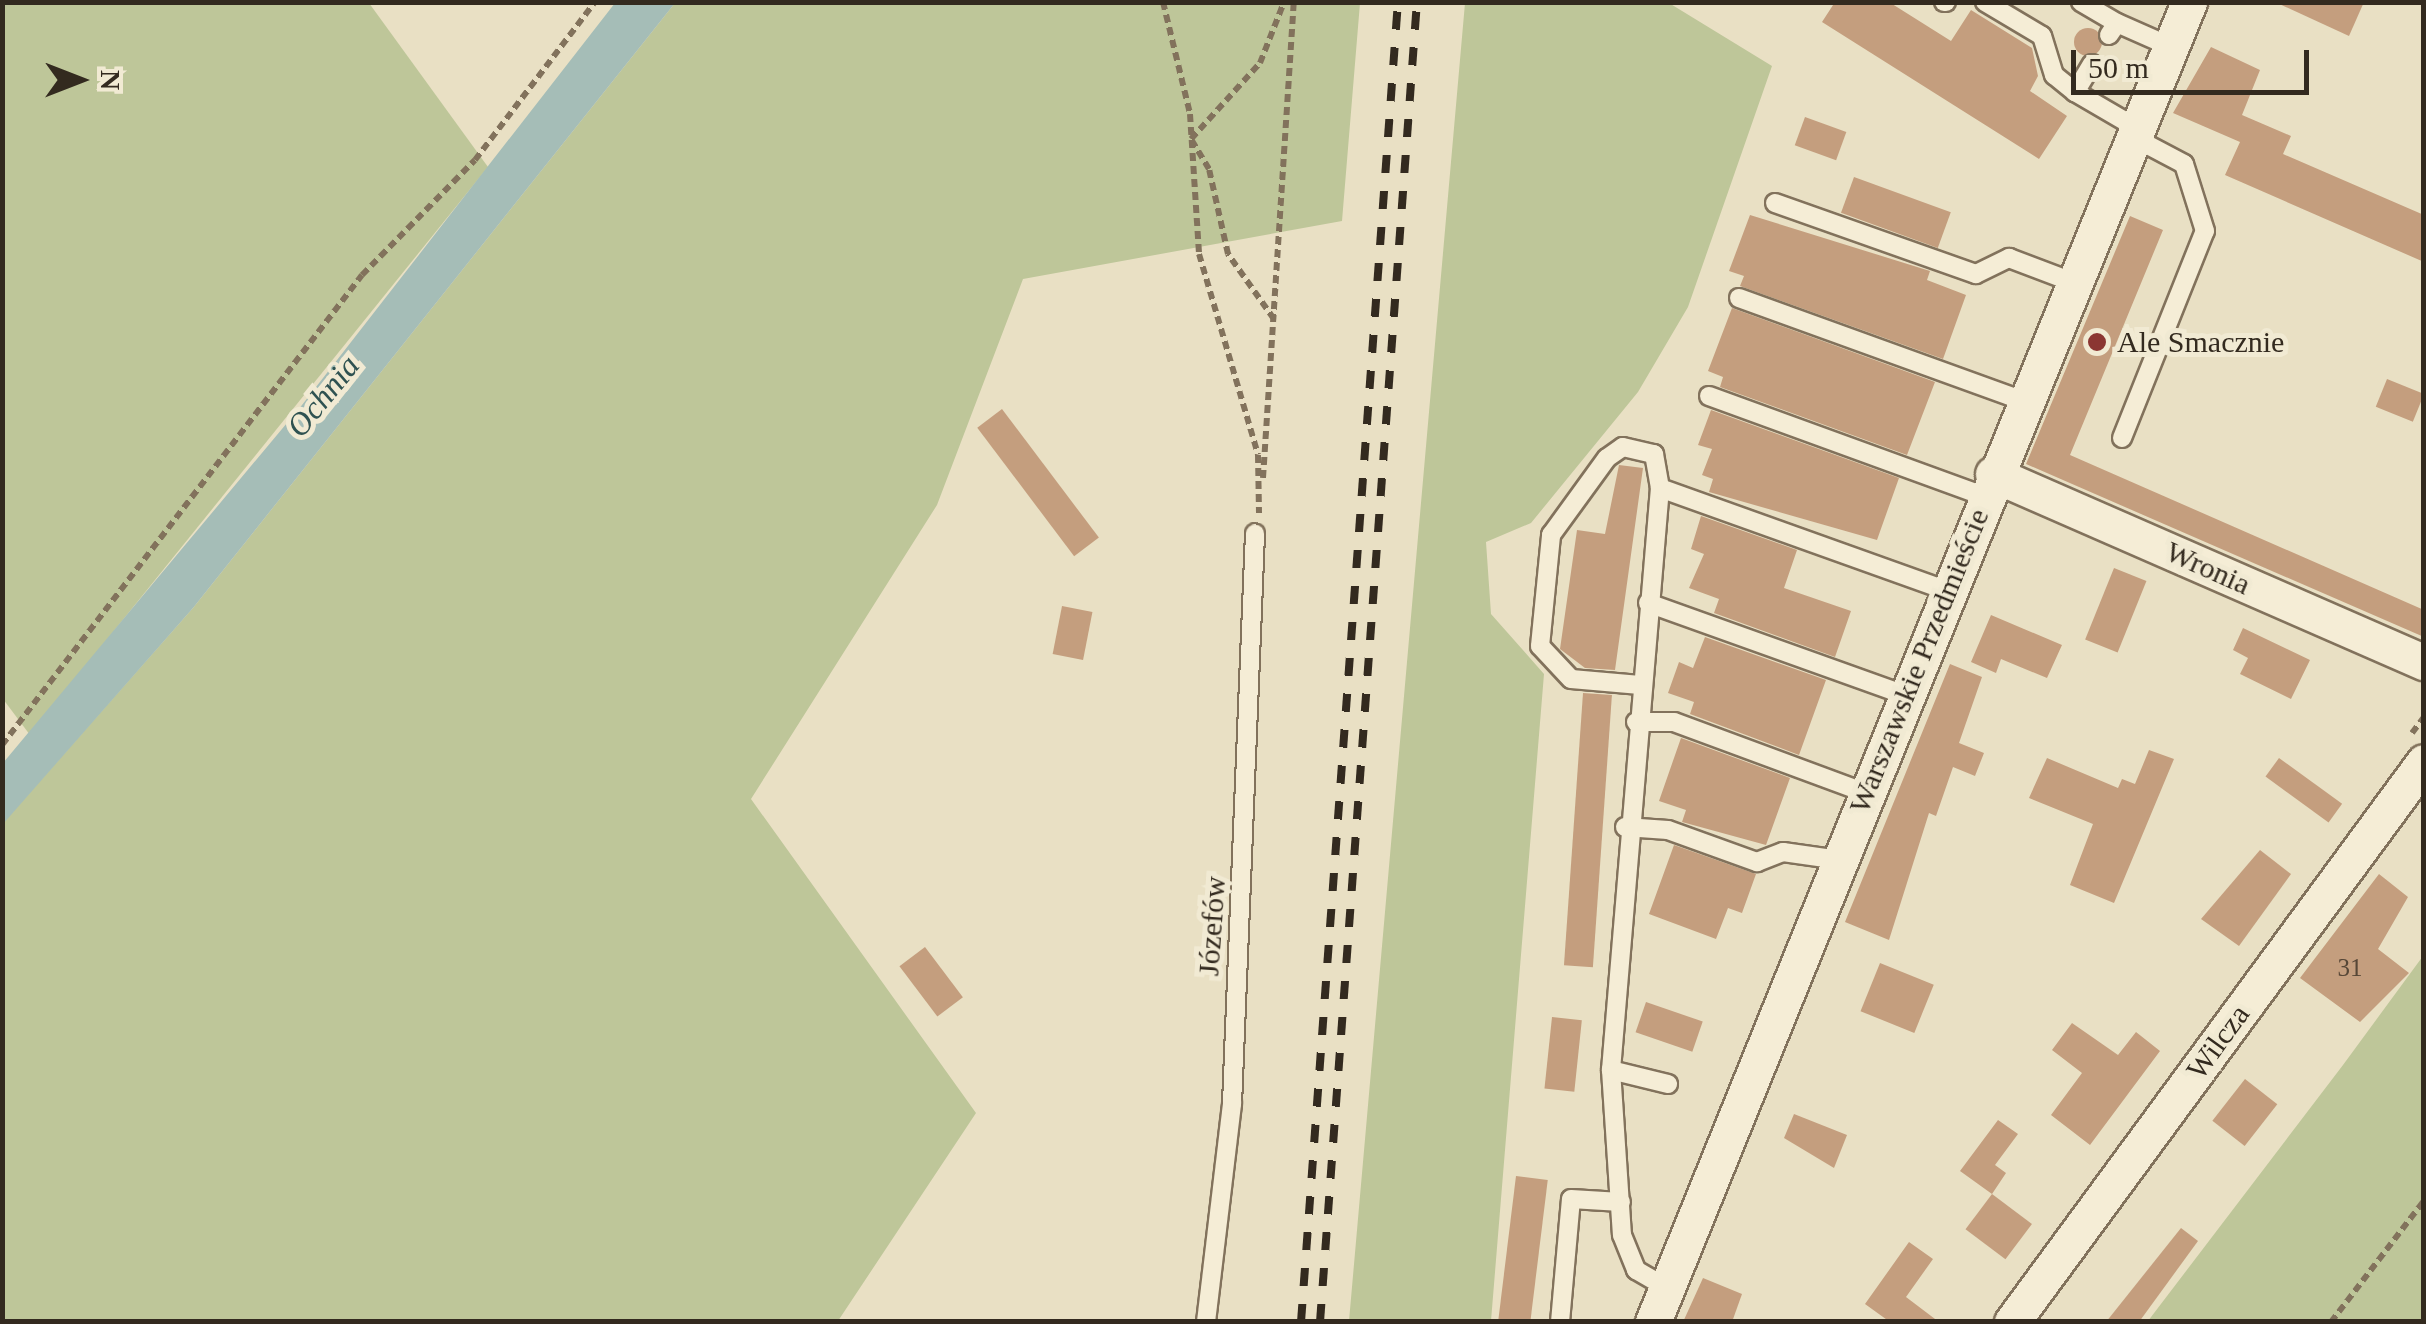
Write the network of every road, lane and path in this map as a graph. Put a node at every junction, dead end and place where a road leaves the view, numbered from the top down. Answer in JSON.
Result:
{"nodes":[{"id":1,"x":595,"y":2,"type":"edge"},
{"id":2,"x":1164,"y":2,"type":"edge"},
{"id":3,"x":1284,"y":2,"type":"edge"},
{"id":4,"x":1294,"y":2,"type":"edge"},
{"id":5,"x":1984,"y":2,"type":"edge"},
{"id":6,"x":2081,"y":2,"type":"edge"},
{"id":7,"x":2189,"y":2,"type":"edge"},
{"id":8,"x":2170,"y":46,"type":"junction"},
{"id":9,"x":2092,"y":64,"type":"dead end"},
{"id":10,"x":2075,"y":92,"type":"junction"},
{"id":11,"x":2133,"y":132,"type":"junction"},
{"id":12,"x":1191,"y":139,"type":"junction"},
{"id":13,"x":1774,"y":203,"type":"dead end"},
{"id":14,"x":2070,"y":281,"type":"junction"},
{"id":15,"x":1739,"y":298,"type":"dead end"},
{"id":16,"x":1274,"y":320,"type":"junction"},
{"id":17,"x":1709,"y":396,"type":"dead end"},
{"id":18,"x":2022,"y":401,"type":"junction"},
{"id":19,"x":2122,"y":438,"type":"dead end"},
{"id":20,"x":1989,"y":485,"type":"junction"},
{"id":21,"x":1660,"y":488,"type":"junction"},
{"id":22,"x":1262,"y":494,"type":"junction"},
{"id":23,"x":1256,"y":533,"type":"joint"},
{"id":24,"x":1947,"y":591,"type":"junction"},
{"id":25,"x":1648,"y":603,"type":"junction"},
{"id":26,"x":2424,"y":662,"type":"edge"},
{"id":27,"x":1640,"y":685,"type":"junction"},
{"id":28,"x":1905,"y":695,"type":"junction"},
{"id":29,"x":1636,"y":722,"type":"junction"},
{"id":30,"x":2,"y":746,"type":"edge"},
{"id":31,"x":2424,"y":762,"type":"edge"},
{"id":32,"x":1866,"y":793,"type":"junction"},
{"id":33,"x":1625,"y":827,"type":"junction"},
{"id":34,"x":1839,"y":860,"type":"junction"},
{"id":35,"x":1611,"y":1070,"type":"junction"},
{"id":36,"x":1668,"y":1084,"type":"dead end"},
{"id":37,"x":2424,"y":1201,"type":"edge"},
{"id":38,"x":1621,"y":1202,"type":"junction"},
{"id":39,"x":1667,"y":1288,"type":"junction"},
{"id":40,"x":1206,"y":1322,"type":"edge"},
{"id":41,"x":1560,"y":1322,"type":"edge"},
{"id":42,"x":1653,"y":1322,"type":"edge"},
{"id":43,"x":2012,"y":1322,"type":"edge"},
{"id":44,"x":2330,"y":1322,"type":"edge"}],
"edges":[{"from":1,"to":30,"type":"path"},
{"from":2,"to":12,"type":"path"},
{"from":3,"to":12,"type":"path"},
{"from":4,"to":16,"type":"path"},
{"from":5,"to":10,"type":"lane"},
{"from":6,"to":8,"type":"lane"},
{"from":7,"to":8,"type":"street","name":"Warszawskie Przedmieście"},
{"from":8,"to":11,"type":"street","name":"Warszawskie Przedmieście"},
{"from":9,"to":10,"type":"lane"},
{"from":10,"to":11,"type":"lane"},
{"from":11,"to":14,"type":"street","name":"Warszawskie Przedmieście"},
{"from":11,"to":19,"type":"lane"},
{"from":12,"to":16,"type":"path"},
{"from":12,"to":22,"type":"path"},
{"from":13,"to":14,"type":"lane"},
{"from":14,"to":18,"type":"street","name":"Warszawskie Przedmieście"},
{"from":15,"to":18,"type":"lane"},
{"from":16,"to":22,"type":"path"},
{"from":17,"to":20,"type":"lane"},
{"from":18,"to":20,"type":"street","name":"Warszawskie Przedmieście"},
{"from":20,"to":24,"type":"street","name":"Warszawskie Przedmieście"},
{"from":20,"to":26,"type":"street","name":"Wronia"},
{"from":21,"to":24,"type":"lane"},
{"from":21,"to":25,"type":"lane"},
{"from":21,"to":27,"type":"lane"},
{"from":22,"to":23,"type":"path"},
{"from":23,"to":40,"type":"lane","name":"Józefów"},
{"from":24,"to":28,"type":"street","name":"Warszawskie Przedmieście"},
{"from":25,"to":27,"type":"lane"},
{"from":25,"to":28,"type":"lane"},
{"from":27,"to":29,"type":"lane"},
{"from":28,"to":32,"type":"street","name":"Warszawskie Przedmieście"},
{"from":29,"to":32,"type":"lane"},
{"from":29,"to":33,"type":"lane"},
{"from":31,"to":43,"type":"street","name":"Wilcza"},
{"from":32,"to":34,"type":"street","name":"Warszawskie Przedmieście"},
{"from":33,"to":34,"type":"lane"},
{"from":33,"to":35,"type":"lane"},
{"from":34,"to":39,"type":"street","name":"Warszawskie Przedmieście"},
{"from":35,"to":36,"type":"lane"},
{"from":35,"to":38,"type":"lane"},
{"from":37,"to":44,"type":"path"},
{"from":38,"to":39,"type":"lane"},
{"from":38,"to":41,"type":"lane"},
{"from":39,"to":42,"type":"street","name":"Warszawskie Przedmieście"}]}
